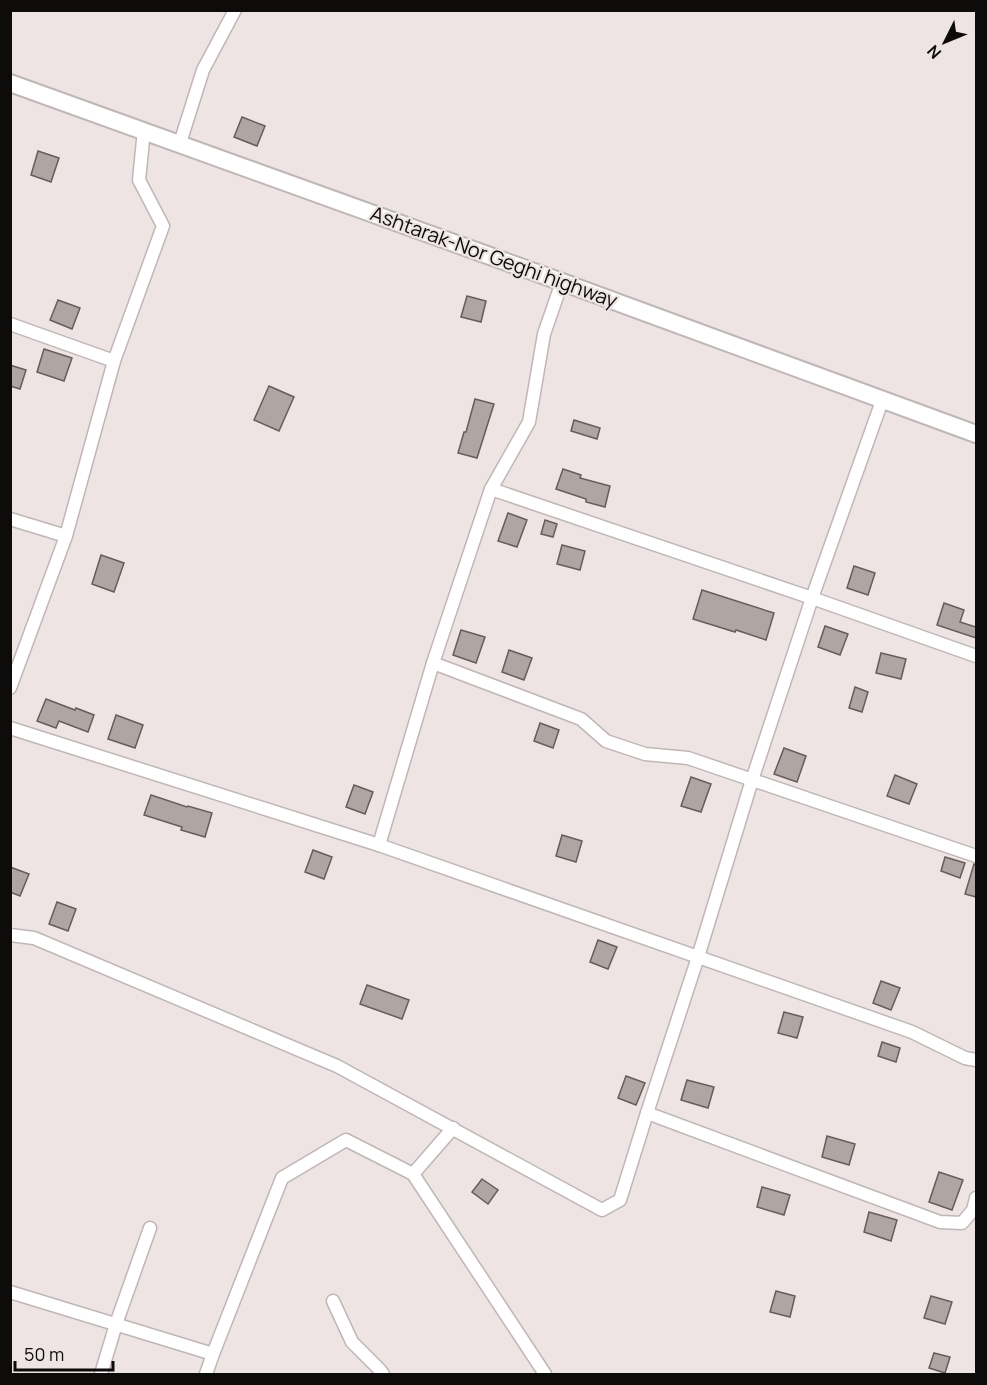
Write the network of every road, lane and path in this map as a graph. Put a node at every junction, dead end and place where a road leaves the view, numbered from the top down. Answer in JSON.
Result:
{"nodes":[{"id":1,"x":235,"y":10,"type":"edge"},
{"id":2,"x":10,"y":83,"type":"edge"},
{"id":3,"x":144,"y":130,"type":"junction"},
{"id":4,"x":180,"y":143,"type":"junction"},
{"id":5,"x":562,"y":282,"type":"junction"},
{"id":6,"x":10,"y":324,"type":"edge"},
{"id":7,"x":114,"y":361,"type":"junction"},
{"id":8,"x":882,"y":398,"type":"junction"},
{"id":9,"x":976,"y":434,"type":"edge"},
{"id":10,"x":491,"y":489,"type":"junction"},
{"id":11,"x":10,"y":519,"type":"edge"},
{"id":12,"x":66,"y":536,"type":"junction"},
{"id":13,"x":812,"y":598,"type":"junction"},
{"id":14,"x":976,"y":656,"type":"edge"},
{"id":15,"x":433,"y":663,"type":"junction"},
{"id":16,"x":10,"y":688,"type":"edge"},
{"id":17,"x":10,"y":728,"type":"edge"},
{"id":18,"x":752,"y":780,"type":"junction"},
{"id":19,"x":379,"y":845,"type":"junction"},
{"id":20,"x":976,"y":856,"type":"edge"},
{"id":21,"x":10,"y":934,"type":"edge"},
{"id":22,"x":698,"y":957,"type":"junction"},
{"id":23,"x":976,"y":1060,"type":"edge"},
{"id":24,"x":647,"y":1113,"type":"junction"},
{"id":25,"x":453,"y":1128,"type":"junction"},
{"id":26,"x":413,"y":1174,"type":"junction"},
{"id":27,"x":976,"y":1198,"type":"edge"},
{"id":28,"x":150,"y":1228,"type":"dead end"},
{"id":29,"x":10,"y":1292,"type":"edge"},
{"id":30,"x":333,"y":1301,"type":"dead end"},
{"id":31,"x":116,"y":1324,"type":"junction"},
{"id":32,"x":213,"y":1354,"type":"junction"},
{"id":33,"x":100,"y":1374,"type":"edge"},
{"id":34,"x":206,"y":1374,"type":"edge"},
{"id":35,"x":383,"y":1374,"type":"edge"},
{"id":36,"x":545,"y":1374,"type":"edge"}],
"edges":[{"from":1,"to":4,"type":"street"},
{"from":2,"to":3,"type":"main road","name":"Ashtarak-Nor Geghi highway"},
{"from":3,"to":4,"type":"main road","name":"Ashtarak-Nor Geghi highway"},
{"from":3,"to":7,"type":"street"},
{"from":4,"to":5,"type":"main road","name":"Ashtarak-Nor Geghi highway"},
{"from":5,"to":8,"type":"main road","name":"Ashtarak-Nor Geghi highway"},
{"from":5,"to":10,"type":"street"},
{"from":6,"to":7,"type":"street"},
{"from":7,"to":12,"type":"street"},
{"from":8,"to":9,"type":"main road","name":"Ashtarak-Nor Geghi highway"},
{"from":8,"to":13,"type":"street"},
{"from":10,"to":13,"type":"street"},
{"from":10,"to":15,"type":"street"},
{"from":11,"to":12,"type":"street"},
{"from":12,"to":16,"type":"street"},
{"from":13,"to":14,"type":"street"},
{"from":13,"to":18,"type":"street"},
{"from":15,"to":18,"type":"street"},
{"from":15,"to":19,"type":"street"},
{"from":17,"to":19,"type":"street"},
{"from":18,"to":20,"type":"street"},
{"from":18,"to":22,"type":"street"},
{"from":19,"to":22,"type":"street"},
{"from":21,"to":25,"type":"street"},
{"from":22,"to":23,"type":"street"},
{"from":22,"to":24,"type":"street"},
{"from":24,"to":25,"type":"street"},
{"from":24,"to":27,"type":"street"},
{"from":25,"to":26,"type":"street"},
{"from":26,"to":32,"type":"street"},
{"from":26,"to":36,"type":"street"},
{"from":28,"to":31,"type":"street"},
{"from":29,"to":31,"type":"street"},
{"from":30,"to":35,"type":"street"},
{"from":31,"to":32,"type":"street"},
{"from":31,"to":33,"type":"street"},
{"from":32,"to":34,"type":"street"}]}
